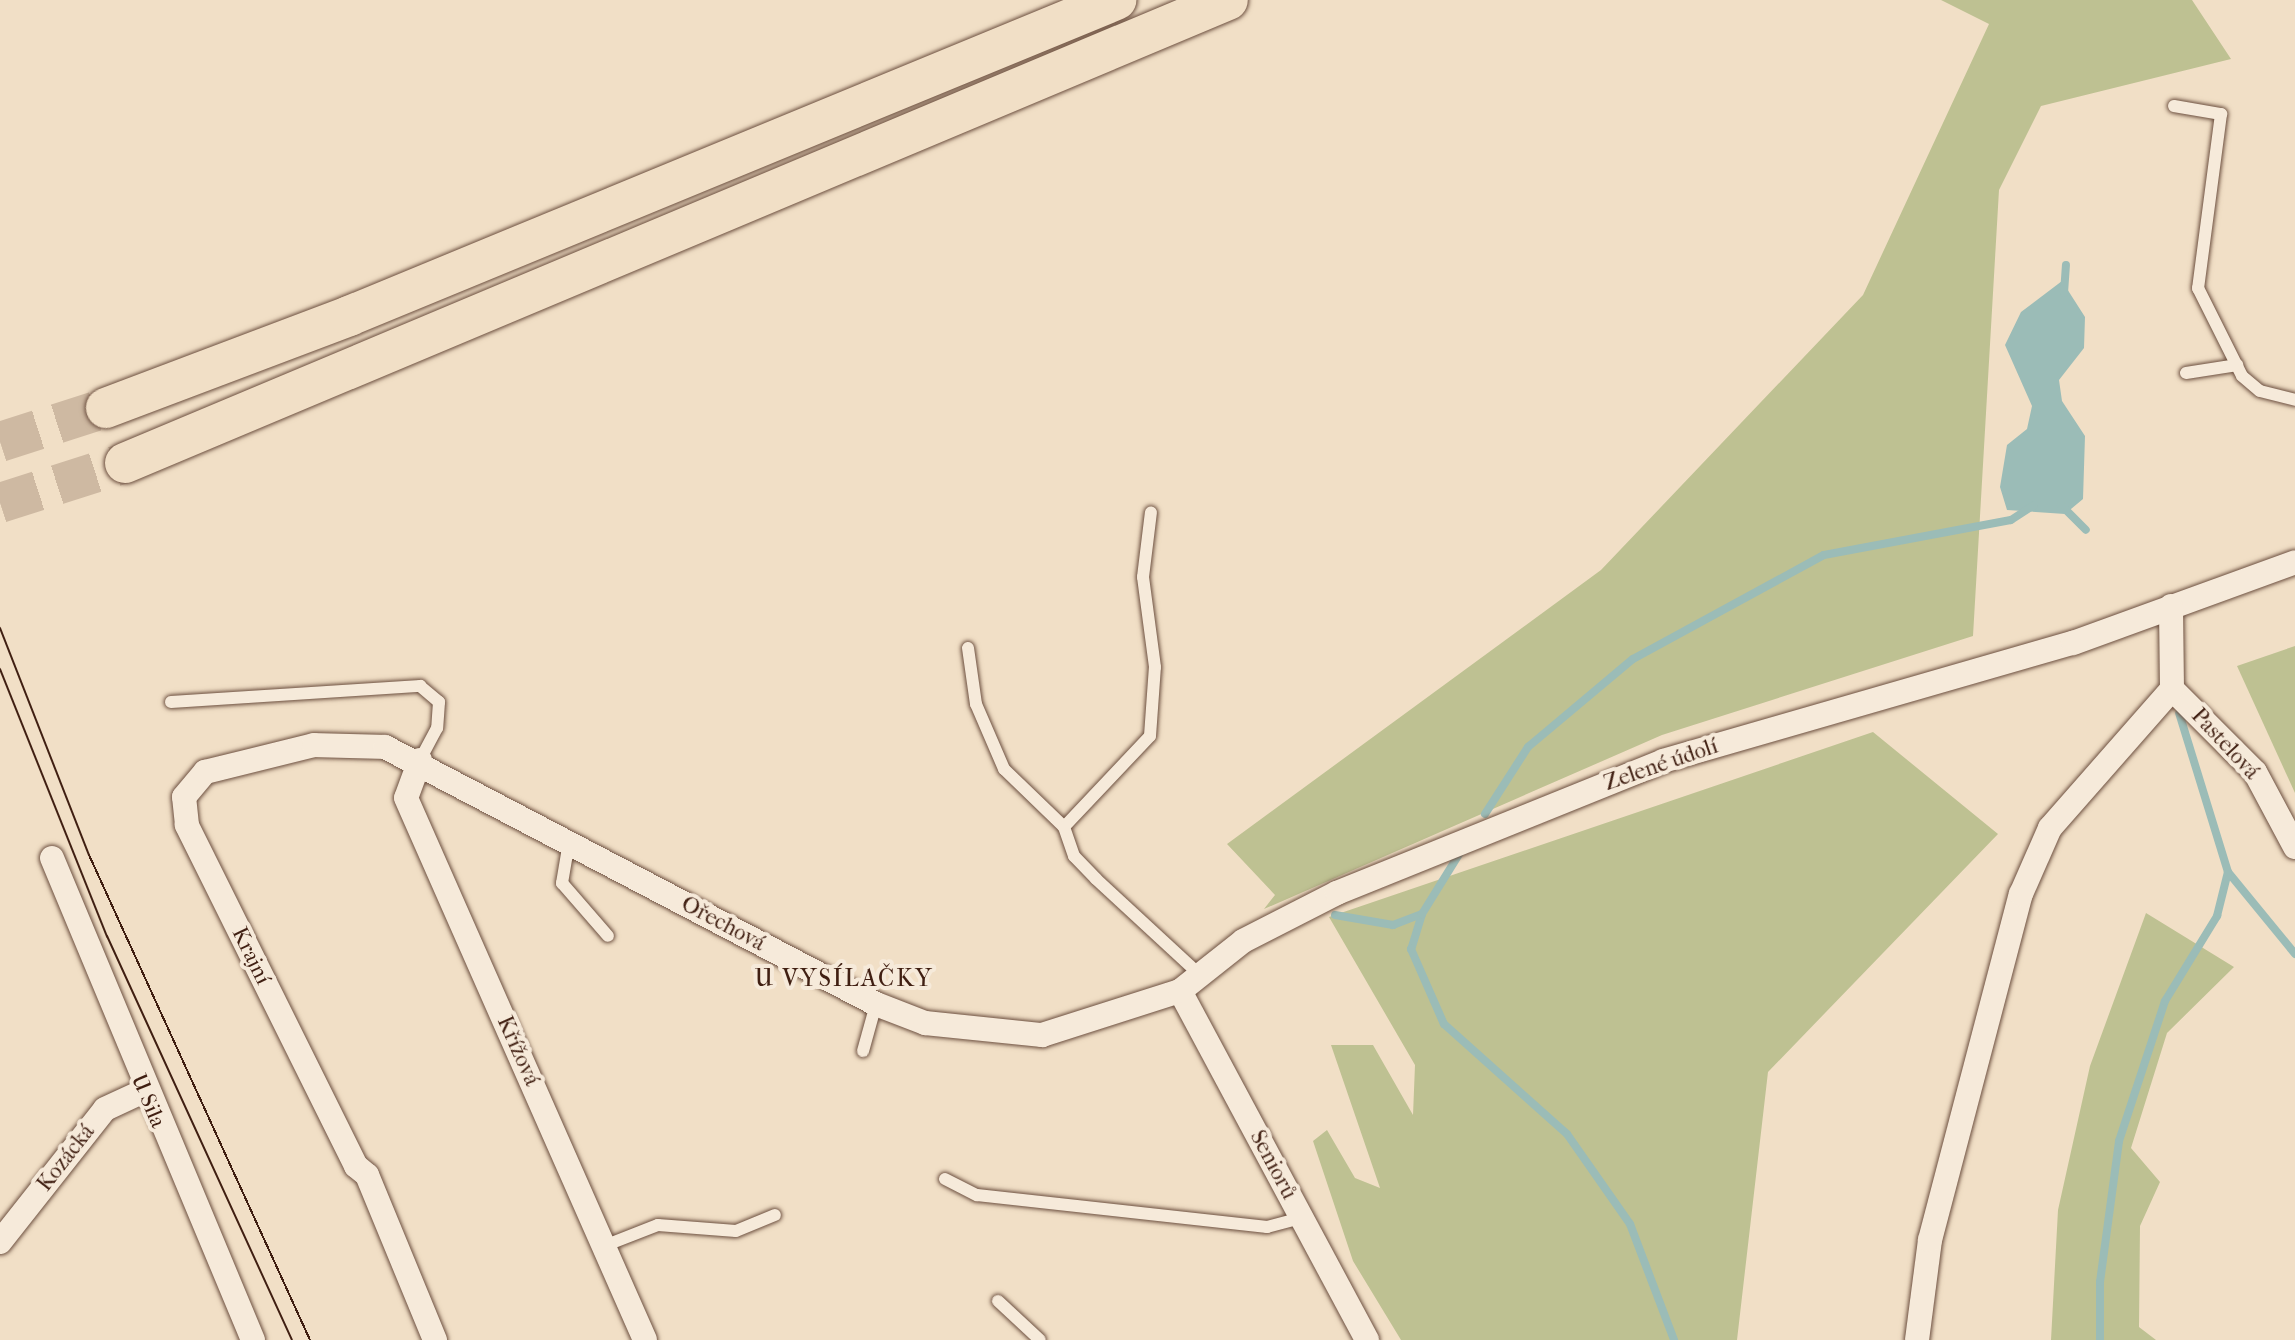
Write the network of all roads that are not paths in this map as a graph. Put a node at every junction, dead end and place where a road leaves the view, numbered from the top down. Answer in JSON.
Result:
{"nodes":[{"id":1,"x":1116,"y":0,"type":"edge"},
{"id":2,"x":1228,"y":0,"type":"edge"},
{"id":3,"x":2174,"y":106,"type":"dead end"},
{"id":4,"x":2237,"y":365,"type":"junction"},
{"id":5,"x":2186,"y":373,"type":"dead end"},
{"id":6,"x":2295,"y":400,"type":"edge"},
{"id":7,"x":106,"y":408,"type":"tunnel mouth"},
{"id":8,"x":125,"y":463,"type":"tunnel mouth"},
{"id":9,"x":1151,"y":512,"type":"dead end"},
{"id":10,"x":2295,"y":562,"type":"edge"},
{"id":11,"x":2171,"y":606,"type":"junction"},
{"id":12,"x":968,"y":648,"type":"dead end"},
{"id":13,"x":2172,"y":689,"type":"junction"},
{"id":14,"x":171,"y":702,"type":"dead end"},
{"id":15,"x":420,"y":760,"type":"junction"},
{"id":16,"x":1064,"y":827,"type":"junction"},
{"id":17,"x":569,"y":841,"type":"junction"},
{"id":18,"x":2295,"y":847,"type":"edge"},
{"id":19,"x":52,"y":858,"type":"dead end"},
{"id":20,"x":608,"y":936,"type":"dead end"},
{"id":21,"x":1200,"y":975,"type":"junction"},
{"id":22,"x":1180,"y":991,"type":"junction"},
{"id":23,"x":876,"y":1004,"type":"junction"},
{"id":24,"x":863,"y":1051,"type":"dead end"},
{"id":25,"x":144,"y":1091,"type":"junction"},
{"id":26,"x":945,"y":1179,"type":"dead end"},
{"id":27,"x":775,"y":1215,"type":"dead end"},
{"id":28,"x":1301,"y":1218,"type":"junction"},
{"id":29,"x":0,"y":1242,"type":"edge"},
{"id":30,"x":604,"y":1246,"type":"junction"},
{"id":31,"x":998,"y":1301,"type":"dead end"},
{"id":32,"x":253,"y":1340,"type":"edge"},
{"id":33,"x":435,"y":1340,"type":"edge"},
{"id":34,"x":645,"y":1340,"type":"edge"},
{"id":35,"x":1040,"y":1340,"type":"edge"},
{"id":36,"x":1367,"y":1340,"type":"edge"},
{"id":37,"x":1917,"y":1340,"type":"edge"}],
"edges":[{"from":1,"to":7,"type":"highway"},
{"from":2,"to":8,"type":"highway"},
{"from":3,"to":4,"type":"lane"},
{"from":4,"to":5,"type":"lane"},
{"from":4,"to":6,"type":"lane"},
{"from":9,"to":16,"type":"lane"},
{"from":10,"to":11,"type":"street","name":"Zelené údolí"},
{"from":11,"to":13,"type":"street"},
{"from":11,"to":21,"type":"street","name":"Zelené údolí"},
{"from":12,"to":16,"type":"lane"},
{"from":13,"to":18,"type":"street","name":"Pastelová"},
{"from":13,"to":37,"type":"street"},
{"from":14,"to":15,"type":"lane"},
{"from":15,"to":17,"type":"street","name":"Ořechová"},
{"from":15,"to":30,"type":"street","name":"Křížová"},
{"from":15,"to":33,"type":"street","name":"Krajní"},
{"from":16,"to":21,"type":"lane"},
{"from":17,"to":20,"type":"lane"},
{"from":17,"to":23,"type":"street","name":"Ořechová"},
{"from":19,"to":25,"type":"street","name":"U Sila"},
{"from":21,"to":22,"type":"street","name":"Zelené údolí"},
{"from":22,"to":23,"type":"street","name":"Ořechová"},
{"from":22,"to":28,"type":"street","name":"Seniorů"},
{"from":23,"to":24,"type":"lane"},
{"from":25,"to":29,"type":"street","name":"Kozácká"},
{"from":25,"to":32,"type":"street","name":"U Sila"},
{"from":26,"to":28,"type":"lane"},
{"from":27,"to":30,"type":"lane"},
{"from":28,"to":36,"type":"street","name":"Seniorů"},
{"from":30,"to":34,"type":"street","name":"Křížová"},
{"from":31,"to":35,"type":"lane"}]}
